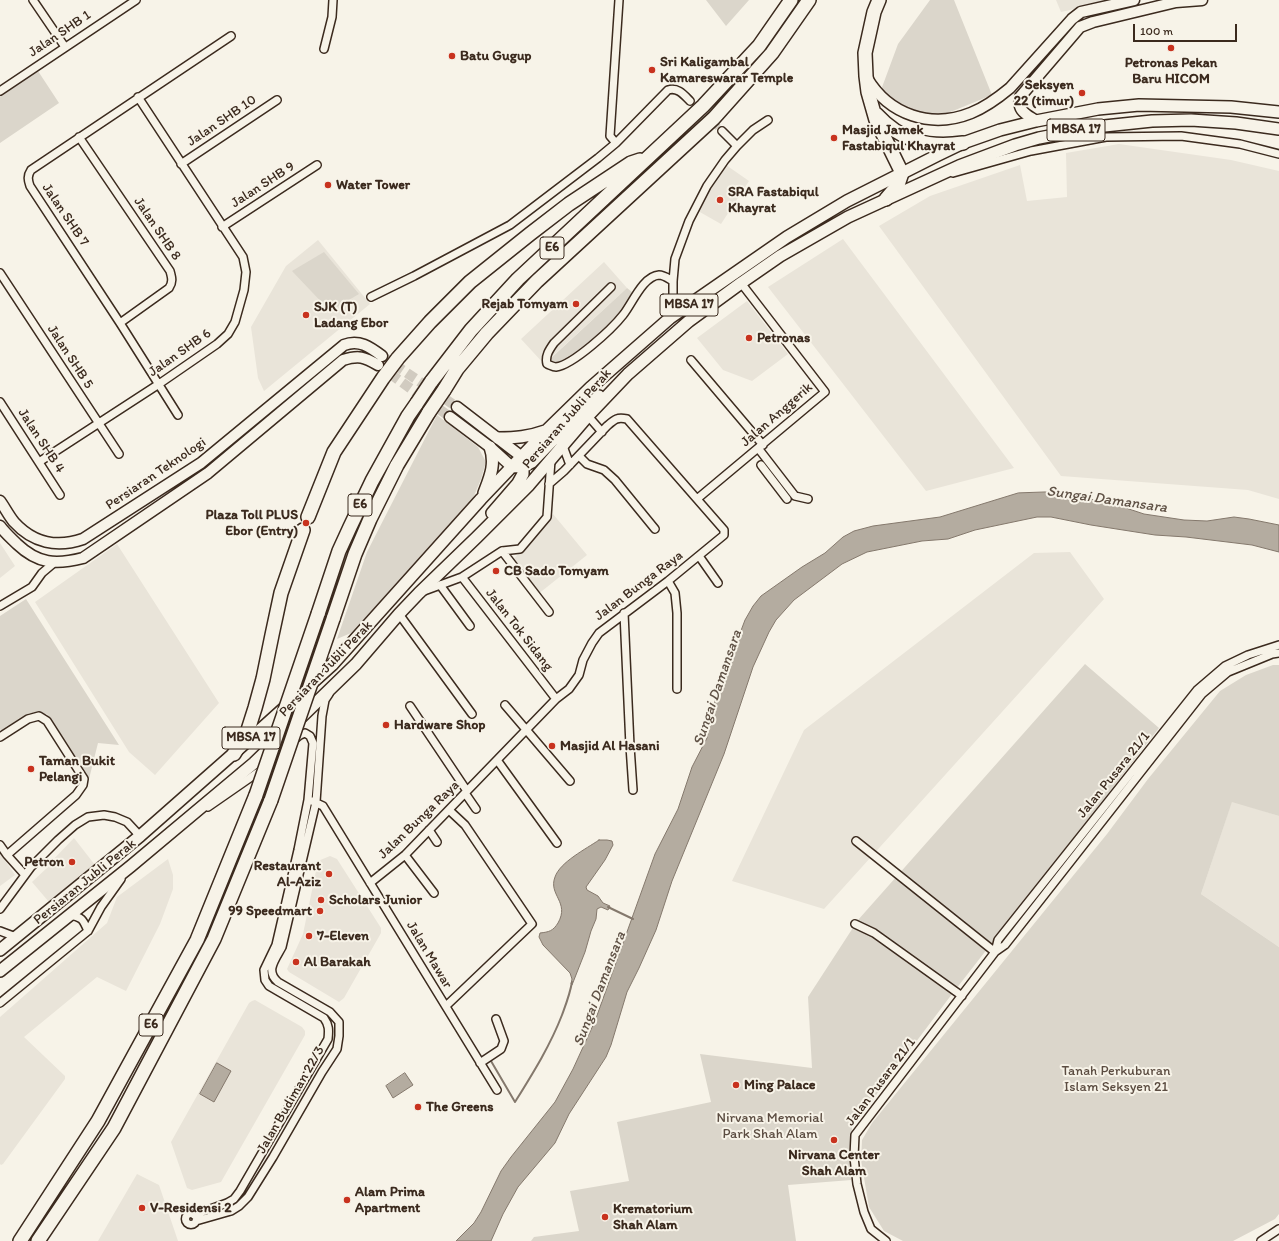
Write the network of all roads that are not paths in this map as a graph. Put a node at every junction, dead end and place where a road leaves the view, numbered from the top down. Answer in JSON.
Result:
{"nodes":[{"id":1,"x":33,"y":0,"type":"edge"},
{"id":2,"x":120,"y":0,"type":"edge"},
{"id":3,"x":136,"y":0,"type":"edge"},
{"id":4,"x":333,"y":0,"type":"edge"},
{"id":5,"x":619,"y":0,"type":"edge"},
{"id":6,"x":791,"y":0,"type":"edge"},
{"id":7,"x":809,"y":0,"type":"edge"},
{"id":8,"x":879,"y":0,"type":"edge"},
{"id":9,"x":1134,"y":0,"type":"edge"},
{"id":10,"x":1138,"y":0,"type":"edge"},
{"id":11,"x":1202,"y":0,"type":"edge"},
{"id":12,"x":1175,"y":1,"type":"edge"},
{"id":13,"x":125,"y":6,"type":"junction"},
{"id":14,"x":1151,"y":8,"type":"junction"},
{"id":15,"x":231,"y":36,"type":"dead end"},
{"id":16,"x":64,"y":47,"type":"junction"},
{"id":17,"x":324,"y":49,"type":"dead end"},
{"id":18,"x":866,"y":76,"type":"junction"},
{"id":19,"x":1,"y":89,"type":"edge"},
{"id":20,"x":138,"y":97,"type":"junction"},
{"id":21,"x":277,"y":100,"type":"dead end"},
{"id":22,"x":690,"y":101,"type":"tunnel mouth"},
{"id":23,"x":873,"y":111,"type":"junction"},
{"id":24,"x":1279,"y":112,"type":"edge"},
{"id":25,"x":768,"y":120,"type":"dead end"},
{"id":26,"x":1036,"y":120,"type":"junction"},
{"id":27,"x":1279,"y":129,"type":"edge"},
{"id":28,"x":722,"y":131,"type":"tunnel mouth"},
{"id":29,"x":79,"y":137,"type":"junction"},
{"id":30,"x":616,"y":143,"type":"junction"},
{"id":31,"x":963,"y":143,"type":"junction"},
{"id":32,"x":736,"y":146,"type":"junction"},
{"id":33,"x":1279,"y":154,"type":"edge"},
{"id":34,"x":648,"y":158,"type":"junction"},
{"id":35,"x":181,"y":164,"type":"junction"},
{"id":36,"x":317,"y":165,"type":"dead end"},
{"id":37,"x":902,"y":173,"type":"junction"},
{"id":38,"x":926,"y":181,"type":"junction"},
{"id":39,"x":886,"y":199,"type":"junction"},
{"id":40,"x":222,"y":227,"type":"junction"},
{"id":41,"x":0,"y":273,"type":"edge"},
{"id":42,"x":673,"y":281,"type":"junction"},
{"id":43,"x":741,"y":282,"type":"junction"},
{"id":44,"x":611,"y":287,"type":"dead end"},
{"id":45,"x":371,"y":297,"type":"dead end"},
{"id":46,"x":670,"y":318,"type":"junction"},
{"id":47,"x":120,"y":323,"type":"junction"},
{"id":48,"x":691,"y":360,"type":"dead end"},
{"id":49,"x":628,"y":374,"type":"junction"},
{"id":50,"x":158,"y":384,"type":"junction"},
{"id":51,"x":0,"y":402,"type":"edge"},
{"id":52,"x":457,"y":407,"type":"tunnel mouth"},
{"id":53,"x":178,"y":415,"type":"dead end"},
{"id":54,"x":588,"y":416,"type":"junction"},
{"id":55,"x":450,"y":417,"type":"tunnel mouth"},
{"id":56,"x":98,"y":423,"type":"junction"},
{"id":57,"x":547,"y":430,"type":"junction"},
{"id":58,"x":602,"y":432,"type":"junction"},
{"id":59,"x":498,"y":438,"type":"junction"},
{"id":60,"x":562,"y":446,"type":"junction"},
{"id":61,"x":490,"y":447,"type":"junction"},
{"id":62,"x":761,"y":447,"type":"junction"},
{"id":63,"x":119,"y":454,"type":"dead end"},
{"id":64,"x":579,"y":456,"type":"junction"},
{"id":65,"x":551,"y":460,"type":"junction"},
{"id":66,"x":39,"y":462,"type":"junction"},
{"id":67,"x":519,"y":463,"type":"junction"},
{"id":68,"x":570,"y":465,"type":"junction"},
{"id":69,"x":761,"y":465,"type":"dead end"},
{"id":70,"x":774,"y":469,"type":"junction"},
{"id":71,"x":768,"y":474,"type":"junction"},
{"id":72,"x":549,"y":484,"type":"junction"},
{"id":73,"x":60,"y":495,"type":"dead end"},
{"id":74,"x":481,"y":499,"type":"junction"},
{"id":75,"x":697,"y":499,"type":"junction"},
{"id":76,"x":787,"y":499,"type":"dead end"},
{"id":77,"x":808,"y":499,"type":"dead end"},
{"id":78,"x":0,"y":501,"type":"edge"},
{"id":79,"x":308,"y":516,"type":"dead end"},
{"id":80,"x":0,"y":526,"type":"edge"},
{"id":81,"x":655,"y":529,"type":"dead end"},
{"id":82,"x":303,"y":530,"type":"dead end"},
{"id":83,"x":478,"y":537,"type":"junction"},
{"id":84,"x":502,"y":551,"type":"junction"},
{"id":85,"x":699,"y":556,"type":"junction"},
{"id":86,"x":40,"y":560,"type":"junction"},
{"id":87,"x":55,"y":562,"type":"junction"},
{"id":88,"x":42,"y":573,"type":"junction"},
{"id":89,"x":462,"y":576,"type":"junction"},
{"id":90,"x":668,"y":581,"type":"junction"},
{"id":91,"x":718,"y":583,"type":"dead end"},
{"id":92,"x":440,"y":585,"type":"junction"},
{"id":93,"x":419,"y":593,"type":"junction"},
{"id":94,"x":0,"y":606,"type":"edge"},
{"id":95,"x":549,"y":612,"type":"dead end"},
{"id":96,"x":624,"y":613,"type":"junction"},
{"id":97,"x":399,"y":614,"type":"junction"},
{"id":98,"x":470,"y":626,"type":"dead end"},
{"id":99,"x":1279,"y":645,"type":"edge"},
{"id":100,"x":1279,"y":653,"type":"edge"},
{"id":101,"x":336,"y":682,"type":"junction"},
{"id":102,"x":676,"y":689,"type":"dead end"},
{"id":103,"x":556,"y":699,"type":"junction"},
{"id":104,"x":505,"y":705,"type":"dead end"},
{"id":105,"x":410,"y":706,"type":"dead end"},
{"id":106,"x":472,"y":714,"type":"dead end"},
{"id":107,"x":526,"y":730,"type":"junction"},
{"id":108,"x":0,"y":737,"type":"edge"},
{"id":109,"x":234,"y":754,"type":"junction"},
{"id":110,"x":497,"y":760,"type":"junction"},
{"id":111,"x":570,"y":781,"type":"dead end"},
{"id":112,"x":633,"y":790,"type":"dead end"},
{"id":113,"x":466,"y":792,"type":"junction"},
{"id":114,"x":308,"y":800,"type":"junction"},
{"id":115,"x":316,"y":802,"type":"junction"},
{"id":116,"x":476,"y":809,"type":"dead end"},
{"id":117,"x":449,"y":810,"type":"junction"},
{"id":118,"x":173,"y":830,"type":"junction"},
{"id":119,"x":429,"y":830,"type":"junction"},
{"id":120,"x":140,"y":836,"type":"junction"},
{"id":121,"x":856,"y":841,"type":"dead end"},
{"id":122,"x":437,"y":842,"type":"dead end"},
{"id":123,"x":556,"y":843,"type":"dead end"},
{"id":124,"x":0,"y":845,"type":"edge"},
{"id":125,"x":7,"y":855,"type":"junction"},
{"id":126,"x":405,"y":855,"type":"junction"},
{"id":127,"x":131,"y":866,"type":"junction"},
{"id":128,"x":25,"y":875,"type":"junction"},
{"id":129,"x":370,"y":883,"type":"junction"},
{"id":130,"x":434,"y":893,"type":"dead end"},
{"id":131,"x":0,"y":910,"type":"edge"},
{"id":132,"x":69,"y":915,"type":"junction"},
{"id":133,"x":855,"y":924,"type":"dead end"},
{"id":134,"x":0,"y":931,"type":"edge"},
{"id":135,"x":85,"y":933,"type":"junction"},
{"id":136,"x":16,"y":937,"type":"junction"},
{"id":137,"x":0,"y":950,"type":"edge"},
{"id":138,"x":995,"y":952,"type":"junction"},
{"id":139,"x":0,"y":971,"type":"edge"},
{"id":140,"x":962,"y":996,"type":"junction"},
{"id":141,"x":0,"y":1003,"type":"edge"},
{"id":142,"x":446,"y":1006,"type":"junction"},
{"id":143,"x":496,"y":1019,"type":"dead end"},
{"id":144,"x":480,"y":1063,"type":"junction"},
{"id":145,"x":497,"y":1090,"type":"dead end"},
{"id":146,"x":1279,"y":1229,"type":"edge"},
{"id":147,"x":20,"y":1241,"type":"edge"},
{"id":148,"x":38,"y":1241,"type":"edge"},
{"id":149,"x":886,"y":1241,"type":"edge"},
{"id":150,"x":1261,"y":1241,"type":"edge"}],
"edges":[{"from":1,"to":16,"type":"street"},
{"from":2,"to":13,"type":"street"},
{"from":3,"to":13,"type":"street","name":"Jalan SHB 1"},
{"from":4,"to":17,"type":"street"},
{"from":5,"to":30,"type":"street"},
{"from":6,"to":34,"type":"highway","number":"E6"},
{"from":7,"to":148,"type":"highway","number":"E6","bridge":true},
{"from":8,"to":18,"type":"highway"},
{"from":9,"to":18,"type":"main road"},
{"from":10,"to":14,"type":"main road"},
{"from":11,"to":12,"type":"main road"},
{"from":12,"to":14,"type":"main road"},
{"from":13,"to":16,"type":"street","name":"Jalan SHB 1"},
{"from":14,"to":26,"type":"main road"},
{"from":15,"to":20,"type":"street","name":"Jalan SHB 7"},
{"from":16,"to":19,"type":"street","name":"Jalan SHB 1"},
{"from":18,"to":23,"type":"highway"},
{"from":20,"to":29,"type":"street","name":"Jalan SHB 7"},
{"from":20,"to":35,"type":"street","name":"Jalan SHB 6"},
{"from":21,"to":35,"type":"street","name":"Jalan SHB 10"},
{"from":22,"to":30,"type":"street"},
{"from":23,"to":31,"type":"highway"},
{"from":23,"to":37,"type":"highway"},
{"from":24,"to":26,"type":"main road","name":"Persiaran Jubli Perak","number":"MBSA 17"},
{"from":25,"to":32,"type":"street"},
{"from":26,"to":31,"type":"main road","name":"Persiaran Jubli Perak","number":"MBSA 17"},
{"from":27,"to":38,"type":"main road","name":"Persiaran Jubli Perak","number":"MBSA 17"},
{"from":28,"to":32,"type":"street"},
{"from":29,"to":47,"type":"street","name":"Jalan SHB 7"},
{"from":29,"to":47,"type":"street","name":"Jalan SHB 8"},
{"from":30,"to":45,"type":"street"},
{"from":31,"to":37,"type":"main road","name":"Persiaran Jubli Perak","number":"MBSA 17"},
{"from":32,"to":42,"type":"street"},
{"from":33,"to":38,"type":"street"},
{"from":34,"to":79,"type":"highway"},
{"from":34,"to":147,"type":"highway","number":"E6","bridge":true},
{"from":35,"to":40,"type":"street","name":"Jalan SHB 6"},
{"from":36,"to":40,"type":"street","name":"Jalan SHB 9"},
{"from":37,"to":39,"type":"highway"},
{"from":37,"to":46,"type":"main road","name":"Persiaran Jubli Perak","number":"MBSA 17"},
{"from":38,"to":39,"type":"main road","name":"Persiaran Jubli Perak","number":"MBSA 17"},
{"from":39,"to":43,"type":"main road","name":"Persiaran Jubli Perak","number":"MBSA 17"},
{"from":40,"to":50,"type":"street","name":"Jalan SHB 6"},
{"from":41,"to":56,"type":"street","name":"Jalan SHB 5"},
{"from":42,"to":44,"type":"street"},
{"from":42,"to":46,"type":"street"},
{"from":43,"to":49,"type":"main road","name":"Persiaran Jubli Perak","number":"MBSA 17"},
{"from":43,"to":62,"type":"street","name":"Jalan Anggerik"},
{"from":46,"to":57,"type":"main road","name":"Persiaran Jubli Perak","number":"MBSA 17"},
{"from":47,"to":50,"type":"street","name":"Jalan SHB 7"},
{"from":48,"to":62,"type":"street"},
{"from":49,"to":54,"type":"main road","name":"Persiaran Jubli Perak","number":"MBSA 17"},
{"from":49,"to":67,"type":"main road"},
{"from":50,"to":53,"type":"street","name":"Jalan SHB 7"},
{"from":50,"to":56,"type":"street","name":"Jalan SHB 6"},
{"from":51,"to":66,"type":"street","name":"Jalan SHB 4"},
{"from":52,"to":59,"type":"main road"},
{"from":54,"to":58,"type":"street"},
{"from":54,"to":60,"type":"main road","name":"Persiaran Jubli Perak","number":"MBSA 17"},
{"from":55,"to":61,"type":"main road"},
{"from":56,"to":63,"type":"street","name":"Jalan SHB 5"},
{"from":56,"to":66,"type":"street","name":"Jalan SHB 6"},
{"from":57,"to":59,"type":"main road"},
{"from":57,"to":67,"type":"main road","name":"Persiaran Jubli Perak","number":"MBSA 17"},
{"from":58,"to":64,"type":"street","name":"Jalan Bunga Raya"},
{"from":58,"to":75,"type":"street","name":"Jalan Bunga Raya"},
{"from":59,"to":67,"type":"main road"},
{"from":60,"to":65,"type":"main road","name":"Persiaran Jubli Perak","number":"MBSA 17"},
{"from":60,"to":68,"type":"street"},
{"from":61,"to":67,"type":"main road"},
{"from":61,"to":74,"type":"main road"},
{"from":62,"to":70,"type":"street"},
{"from":62,"to":75,"type":"street","name":"Jalan Anggerik"},
{"from":64,"to":68,"type":"street","name":"Jalan Bunga Raya"},
{"from":64,"to":81,"type":"street"},
{"from":65,"to":72,"type":"street"},
{"from":65,"to":83,"type":"main road","name":"Persiaran Jubli Perak","number":"MBSA 17"},
{"from":66,"to":73,"type":"street","name":"Jalan SHB 4"},
{"from":67,"to":74,"type":"main road","name":"Persiaran Jubli Perak","number":"MBSA 17"},
{"from":67,"to":83,"type":"main road"},
{"from":68,"to":72,"type":"street","name":"Jalan Bunga Raya"},
{"from":69,"to":71,"type":"street"},
{"from":70,"to":71,"type":"street"},
{"from":70,"to":77,"type":"street"},
{"from":71,"to":76,"type":"street"},
{"from":72,"to":84,"type":"street"},
{"from":74,"to":109,"type":"main road","name":"Persiaran Jubli Perak","number":"MBSA 17"},
{"from":75,"to":85,"type":"street","name":"Jalan Bunga Raya"},
{"from":78,"to":87,"type":"main road","name":"Persiaran Teknologi"},
{"from":80,"to":86,"type":"main road","name":"Persiaran Teknologi"},
{"from":82,"to":109,"type":"highway"},
{"from":83,"to":93,"type":"main road","name":"Persiaran Jubli Perak","number":"MBSA 17"},
{"from":84,"to":89,"type":"street"},
{"from":84,"to":95,"type":"street"},
{"from":85,"to":90,"type":"street","name":"Jalan Bunga Raya"},
{"from":85,"to":91,"type":"street"},
{"from":86,"to":87,"type":"main road","name":"Persiaran Teknologi"},
{"from":86,"to":88,"type":"street"},
{"from":87,"to":88,"type":"street"},
{"from":88,"to":94,"type":"street"},
{"from":89,"to":92,"type":"street"},
{"from":89,"to":103,"type":"street","name":"Jalan Tok Sidang"},
{"from":90,"to":96,"type":"street","name":"Jalan Bunga Raya"},
{"from":90,"to":102,"type":"street"},
{"from":92,"to":93,"type":"street"},
{"from":92,"to":98,"type":"street"},
{"from":93,"to":97,"type":"main road","name":"Persiaran Jubli Perak","number":"MBSA 17"},
{"from":96,"to":103,"type":"street","name":"Jalan Bunga Raya"},
{"from":96,"to":112,"type":"street"},
{"from":97,"to":101,"type":"main road","name":"Persiaran Jubli Perak","number":"MBSA 17"},
{"from":97,"to":106,"type":"street"},
{"from":99,"to":138,"type":"street","name":"Jalan Pusara 21/1"},
{"from":100,"to":138,"type":"street","name":"Jalan Pusara 21/1"},
{"from":101,"to":115,"type":"street"},
{"from":101,"to":118,"type":"main road","name":"Persiaran Jubli Perak","number":"MBSA 17"},
{"from":103,"to":107,"type":"street","name":"Jalan Bunga Raya"},
{"from":104,"to":107,"type":"street"},
{"from":105,"to":113,"type":"street"},
{"from":107,"to":110,"type":"street","name":"Jalan Bunga Raya"},
{"from":107,"to":111,"type":"street"},
{"from":108,"to":125,"type":"street"},
{"from":109,"to":120,"type":"main road","name":"Persiaran Jubli Perak","number":"MBSA 17"},
{"from":110,"to":113,"type":"street","name":"Jalan Bunga Raya"},
{"from":110,"to":123,"type":"street"},
{"from":113,"to":116,"type":"street"},
{"from":113,"to":117,"type":"street","name":"Jalan Bunga Raya"},
{"from":114,"to":115,"type":"street"},
{"from":114,"to":115,"type":"street","name":"Jalan Budiman 22/3"},
{"from":114,"to":118,"type":"street","name":"Jalan Budiman 22/3"},
{"from":115,"to":129,"type":"street","name":"Jalan Mawar"},
{"from":117,"to":119,"type":"street","name":"Jalan Bunga Raya"},
{"from":117,"to":142,"type":"street"},
{"from":118,"to":127,"type":"main road","name":"Persiaran Jubli Perak","number":"MBSA 17"},
{"from":119,"to":122,"type":"street"},
{"from":119,"to":126,"type":"street","name":"Jalan Bunga Raya"},
{"from":120,"to":128,"type":"street"},
{"from":120,"to":136,"type":"main road","name":"Persiaran Jubli Perak","number":"MBSA 17"},
{"from":121,"to":138,"type":"street"},
{"from":124,"to":125,"type":"street"},
{"from":125,"to":128,"type":"street"},
{"from":126,"to":129,"type":"street","name":"Jalan Bunga Raya"},
{"from":126,"to":130,"type":"street"},
{"from":127,"to":132,"type":"main road","name":"Persiaran Jubli Perak","number":"MBSA 17"},
{"from":127,"to":135,"type":"street"},
{"from":128,"to":131,"type":"street"},
{"from":129,"to":142,"type":"street","name":"Jalan Mawar"},
{"from":132,"to":135,"type":"street"},
{"from":132,"to":139,"type":"main road","name":"Persiaran Jubli Perak","number":"MBSA 17"},
{"from":133,"to":140,"type":"street"},
{"from":134,"to":136,"type":"street"},
{"from":135,"to":141,"type":"street"},
{"from":136,"to":137,"type":"main road","name":"Persiaran Jubli Perak","number":"MBSA 17"},
{"from":138,"to":140,"type":"street","name":"Jalan Pusara 21/1"},
{"from":140,"to":149,"type":"street","name":"Jalan Pusara 21/1"},
{"from":142,"to":144,"type":"street","name":"Jalan Mawar"},
{"from":143,"to":144,"type":"street"},
{"from":144,"to":145,"type":"street","name":"Jalan Mawar"},
{"from":146,"to":150,"type":"street"}]}
